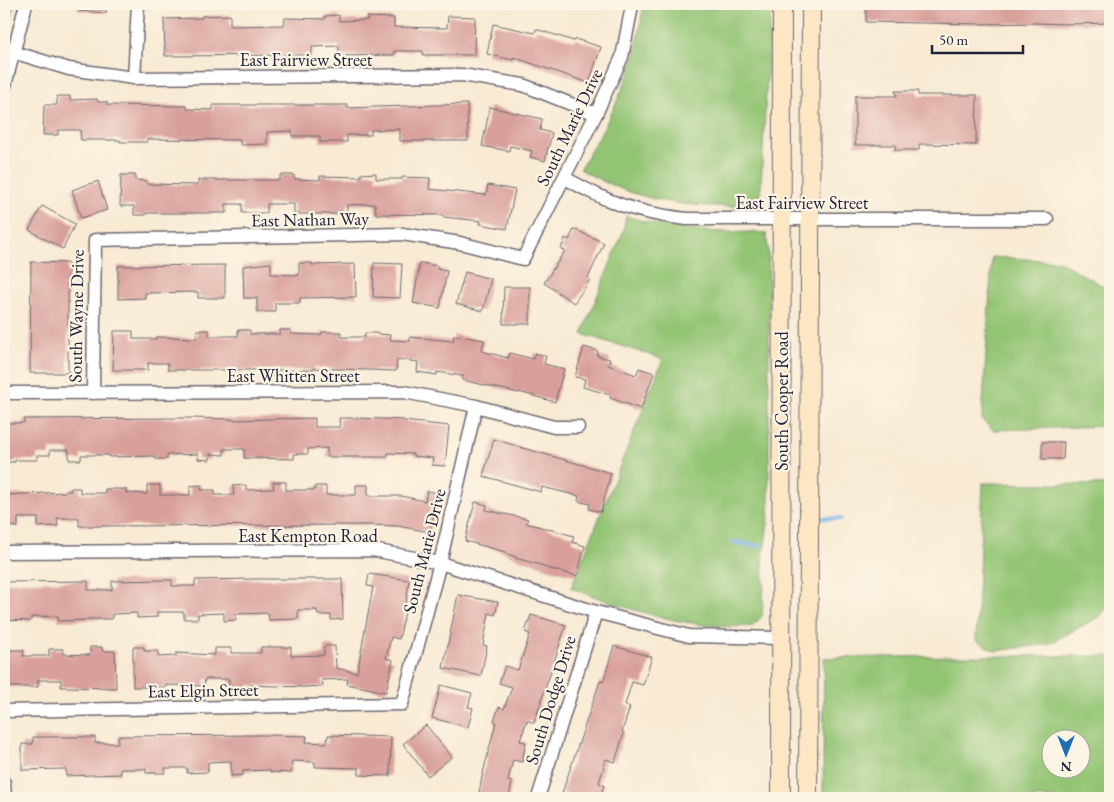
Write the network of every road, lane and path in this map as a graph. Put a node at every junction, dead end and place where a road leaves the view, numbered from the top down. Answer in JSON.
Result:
{"nodes":[{"id":1,"x":26,"y":4,"type":"edge"},
{"id":2,"x":138,"y":4,"type":"edge"},
{"id":3,"x":631,"y":4,"type":"edge"},
{"id":4,"x":782,"y":4,"type":"edge"},
{"id":5,"x":811,"y":4,"type":"edge"},
{"id":6,"x":13,"y":52,"type":"junction"},
{"id":7,"x":134,"y":78,"type":"junction"},
{"id":8,"x":4,"y":89,"type":"edge"},
{"id":9,"x":596,"y":114,"type":"junction"},
{"id":10,"x":565,"y":178,"type":"junction"},
{"id":11,"x":782,"y":219,"type":"junction"},
{"id":12,"x":811,"y":219,"type":"junction"},
{"id":13,"x":1047,"y":219,"type":"dead end"},
{"id":14,"x":95,"y":240,"type":"joint"},
{"id":15,"x":523,"y":259,"type":"joint"},
{"id":16,"x":4,"y":393,"type":"edge"},
{"id":17,"x":93,"y":393,"type":"junction"},
{"id":18,"x":476,"y":406,"type":"junction"},
{"id":19,"x":578,"y":427,"type":"dead end"},
{"id":20,"x":4,"y":552,"type":"edge"},
{"id":21,"x":440,"y":563,"type":"junction"},
{"id":22,"x":596,"y":612,"type":"junction"},
{"id":23,"x":780,"y":638,"type":"junction"},
{"id":24,"x":808,"y":638,"type":"junction"},
{"id":25,"x":402,"y":704,"type":"joint"},
{"id":26,"x":4,"y":710,"type":"edge"},
{"id":27,"x":4,"y":783,"type":"edge"},
{"id":28,"x":5,"y":798,"type":"edge"},
{"id":29,"x":538,"y":798,"type":"edge"},
{"id":30,"x":781,"y":798,"type":"edge"},
{"id":31,"x":808,"y":798,"type":"edge"}],
"edges":[{"from":1,"to":6,"type":"street"},
{"from":2,"to":7,"type":"street"},
{"from":3,"to":9,"type":"street","name":"South Marie Drive"},
{"from":4,"to":11,"type":"main road","name":"South Cooper Road"},
{"from":5,"to":12,"type":"main road","name":"South Cooper Road"},
{"from":6,"to":7,"type":"street","name":"East Fairview Street"},
{"from":6,"to":8,"type":"street"},
{"from":7,"to":9,"type":"street","name":"East Fairview Street"},
{"from":9,"to":10,"type":"street","name":"South Marie Drive"},
{"from":10,"to":11,"type":"street","name":"East Fairview Street"},
{"from":10,"to":15,"type":"street","name":"South Marie Drive"},
{"from":11,"to":12,"type":"street","name":"East Fairview Street"},
{"from":11,"to":23,"type":"main road","name":"South Cooper Road"},
{"from":12,"to":13,"type":"street","name":"East Fairview Street"},
{"from":12,"to":24,"type":"main road","name":"South Cooper Road"},
{"from":14,"to":15,"type":"street","name":"East Nathan Way"},
{"from":14,"to":17,"type":"street","name":"South Wayne Drive"},
{"from":16,"to":17,"type":"street","name":"East Whitten Street"},
{"from":17,"to":18,"type":"street","name":"East Whitten Street"},
{"from":18,"to":19,"type":"street","name":"East Whitten Street"},
{"from":18,"to":21,"type":"street","name":"South Marie Drive"},
{"from":20,"to":21,"type":"street","name":"East Kempton Road"},
{"from":21,"to":22,"type":"street","name":"East Kempton Road"},
{"from":21,"to":25,"type":"street","name":"South Marie Drive"},
{"from":22,"to":23,"type":"street","name":"East Kempton Road"},
{"from":22,"to":29,"type":"street","name":"South Dodge Drive"},
{"from":23,"to":24,"type":"main road"},
{"from":23,"to":30,"type":"main road","name":"South Cooper Road"},
{"from":24,"to":31,"type":"main road","name":"South Cooper Road"},
{"from":25,"to":26,"type":"street","name":"East Elgin Street"},
{"from":27,"to":28,"type":"street"}]}
